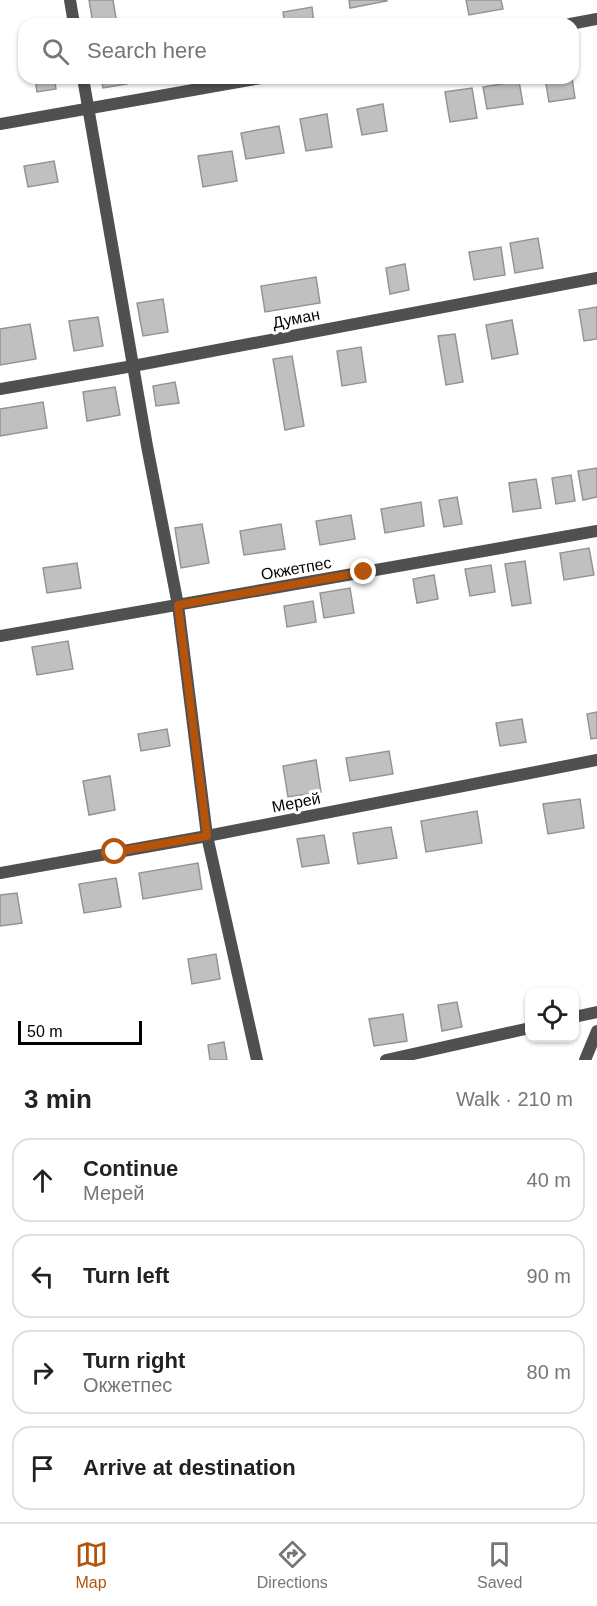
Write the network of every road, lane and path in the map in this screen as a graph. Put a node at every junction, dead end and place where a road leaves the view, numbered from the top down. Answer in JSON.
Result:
{"nodes":[{"id":1,"x":70,"y":0,"type":"edge"},
{"id":2,"x":73,"y":18,"type":"edge"},
{"id":3,"x":597,"y":19,"type":"edge"},
{"id":4,"x":579,"y":22,"type":"edge"},
{"id":5,"x":84,"y":84,"type":"edge"},
{"id":6,"x":226,"y":84,"type":"edge"},
{"id":7,"x":88,"y":108,"type":"junction"},
{"id":8,"x":0,"y":124,"type":"edge"},
{"id":9,"x":597,"y":278,"type":"edge"},
{"id":10,"x":133,"y":366,"type":"junction"},
{"id":11,"x":0,"y":389,"type":"edge"},
{"id":12,"x":597,"y":531,"type":"edge"},
{"id":13,"x":178,"y":605,"type":"junction"},
{"id":14,"x":0,"y":636,"type":"edge"},
{"id":15,"x":597,"y":760,"type":"edge"},
{"id":16,"x":207,"y":836,"type":"junction"},
{"id":17,"x":0,"y":873,"type":"edge"},
{"id":18,"x":597,"y":1012,"type":"edge"},
{"id":19,"x":579,"y":1016,"type":"edge"},
{"id":20,"x":525,"y":1029,"type":"edge"},
{"id":21,"x":597,"y":1031,"type":"edge"},
{"id":22,"x":257,"y":1060,"type":"edge"},
{"id":23,"x":386,"y":1060,"type":"edge"},
{"id":24,"x":585,"y":1060,"type":"edge"}],
"edges":[{"from":1,"to":2,"type":"street"},
{"from":3,"to":4,"type":"street"},
{"from":5,"to":7,"type":"street"},
{"from":6,"to":7,"type":"street"},
{"from":7,"to":8,"type":"street"},
{"from":7,"to":10,"type":"street"},
{"from":9,"to":10,"type":"street","name":"Думан"},
{"from":10,"to":11,"type":"street","name":"Думан"},
{"from":10,"to":13,"type":"street"},
{"from":12,"to":13,"type":"street","name":"Окжетпес"},
{"from":13,"to":14,"type":"street","name":"Окжетпес"},
{"from":13,"to":16,"type":"street"},
{"from":15,"to":16,"type":"street","name":"Мерей"},
{"from":16,"to":17,"type":"street","name":"Мерей"},
{"from":16,"to":22,"type":"street"},
{"from":18,"to":19,"type":"street"},
{"from":20,"to":23,"type":"street"},
{"from":21,"to":24,"type":"street"}]}
